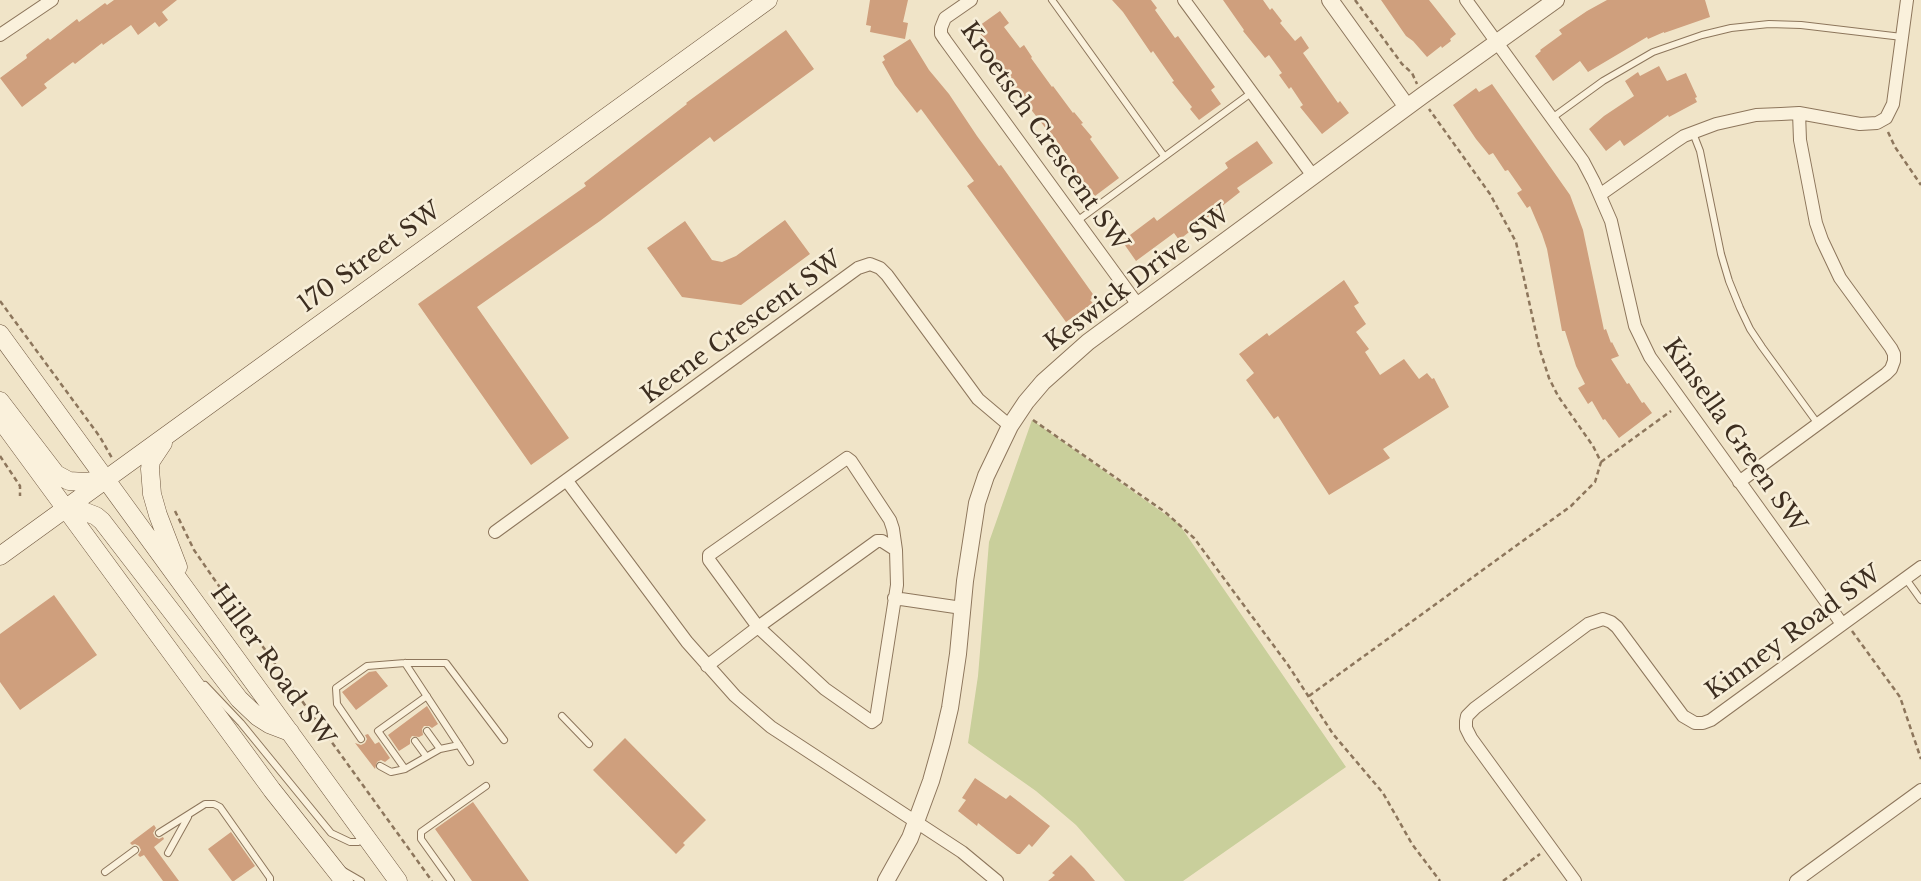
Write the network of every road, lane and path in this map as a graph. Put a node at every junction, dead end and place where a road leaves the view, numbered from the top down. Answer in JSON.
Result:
{"nodes":[{"id":1,"x":768,"y":0,"type":"edge"},
{"id":2,"x":971,"y":0,"type":"edge"},
{"id":3,"x":1052,"y":0,"type":"edge"},
{"id":4,"x":1184,"y":0,"type":"edge"},
{"id":5,"x":1330,"y":0,"type":"edge"},
{"id":6,"x":1355,"y":0,"type":"edge"},
{"id":7,"x":1466,"y":0,"type":"edge"},
{"id":8,"x":1556,"y":0,"type":"edge"},
{"id":9,"x":1907,"y":0,"type":"edge"},
{"id":10,"x":48,"y":1,"type":"edge"},
{"id":11,"x":0,"y":35,"type":"edge"},
{"id":12,"x":1902,"y":37,"type":"junction"},
{"id":13,"x":1497,"y":42,"type":"junction"},
{"id":14,"x":1413,"y":77,"type":"dead end"},
{"id":15,"x":1251,"y":93,"type":"junction"},
{"id":16,"x":1407,"y":107,"type":"junction"},
{"id":17,"x":1429,"y":110,"type":"dead end"},
{"id":18,"x":1799,"y":113,"type":"junction"},
{"id":19,"x":1552,"y":118,"type":"junction"},
{"id":20,"x":1883,"y":119,"type":"junction"},
{"id":21,"x":1693,"y":133,"type":"junction"},
{"id":22,"x":1164,"y":156,"type":"junction"},
{"id":23,"x":1313,"y":176,"type":"junction"},
{"id":24,"x":1921,"y":185,"type":"edge"},
{"id":25,"x":1601,"y":194,"type":"junction"},
{"id":26,"x":1076,"y":221,"type":"junction"},
{"id":27,"x":0,"y":301,"type":"edge"},
{"id":28,"x":1138,"y":305,"type":"junction"},
{"id":29,"x":0,"y":334,"type":"edge"},
{"id":30,"x":0,"y":401,"type":"edge"},
{"id":31,"x":1682,"y":403,"type":"junction"},
{"id":32,"x":1020,"y":410,"type":"junction"},
{"id":33,"x":0,"y":419,"type":"edge"},
{"id":34,"x":1818,"y":424,"type":"junction"},
{"id":35,"x":1010,"y":426,"type":"junction"},
{"id":36,"x":173,"y":432,"type":"junction"},
{"id":37,"x":0,"y":456,"type":"edge"},
{"id":38,"x":1601,"y":462,"type":"junction"},
{"id":39,"x":113,"y":475,"type":"junction"},
{"id":40,"x":566,"y":481,"type":"junction"},
{"id":41,"x":1739,"y":482,"type":"junction"},
{"id":42,"x":20,"y":496,"type":"dead end"},
{"id":43,"x":172,"y":502,"type":"dead end"},
{"id":44,"x":66,"y":509,"type":"junction"},
{"id":45,"x":495,"y":532,"type":"dead end"},
{"id":46,"x":896,"y":550,"type":"junction"},
{"id":47,"x":0,"y":556,"type":"edge"},
{"id":48,"x":1921,"y":567,"type":"edge"},
{"id":49,"x":1905,"y":579,"type":"junction"},
{"id":50,"x":186,"y":590,"type":"junction"},
{"id":51,"x":894,"y":598,"type":"junction"},
{"id":52,"x":1921,"y":600,"type":"edge"},
{"id":53,"x":962,"y":608,"type":"junction"},
{"id":54,"x":1844,"y":623,"type":"junction"},
{"id":55,"x":758,"y":627,"type":"junction"},
{"id":56,"x":167,"y":647,"type":"junction"},
{"id":57,"x":405,"y":663,"type":"junction"},
{"id":58,"x":707,"y":666,"type":"junction"},
{"id":59,"x":427,"y":696,"type":"junction"},
{"id":60,"x":1308,"y":696,"type":"junction"},
{"id":61,"x":562,"y":716,"type":"dead end"},
{"id":62,"x":398,"y":717,"type":"junction"},
{"id":63,"x":403,"y":724,"type":"dead end"},
{"id":64,"x":290,"y":732,"type":"junction"},
{"id":65,"x":427,"y":732,"type":"dead end"},
{"id":66,"x":361,"y":738,"type":"dead end"},
{"id":67,"x":415,"y":740,"type":"dead end"},
{"id":68,"x":504,"y":740,"type":"dead end"},
{"id":69,"x":589,"y":744,"type":"dead end"},
{"id":70,"x":459,"y":745,"type":"junction"},
{"id":71,"x":440,"y":749,"type":"junction"},
{"id":72,"x":426,"y":756,"type":"junction"},
{"id":73,"x":1921,"y":759,"type":"edge"},
{"id":74,"x":470,"y":762,"type":"dead end"},
{"id":75,"x":380,"y":766,"type":"dead end"},
{"id":76,"x":405,"y":769,"type":"junction"},
{"id":77,"x":486,"y":786,"type":"dead end"},
{"id":78,"x":1921,"y":790,"type":"edge"},
{"id":79,"x":189,"y":816,"type":"junction"},
{"id":80,"x":916,"y":822,"type":"junction"},
{"id":81,"x":159,"y":832,"type":"dead end"},
{"id":82,"x":368,"y":838,"type":"junction"},
{"id":83,"x":1550,"y":847,"type":"junction"},
{"id":84,"x":135,"y":850,"type":"dead end"},
{"id":85,"x":168,"y":853,"type":"dead end"},
{"id":86,"x":105,"y":872,"type":"dead end"},
{"id":87,"x":338,"y":874,"type":"edge"},
{"id":88,"x":270,"y":881,"type":"edge"},
{"id":89,"x":361,"y":881,"type":"edge"},
{"id":90,"x":398,"y":881,"type":"edge"},
{"id":91,"x":432,"y":881,"type":"edge"},
{"id":92,"x":451,"y":881,"type":"edge"},
{"id":93,"x":886,"y":881,"type":"edge"},
{"id":94,"x":997,"y":881,"type":"edge"},
{"id":95,"x":1440,"y":881,"type":"edge"},
{"id":96,"x":1503,"y":881,"type":"edge"},
{"id":97,"x":1575,"y":881,"type":"edge"},
{"id":98,"x":1796,"y":881,"type":"edge"}],
"edges":[{"from":1,"to":36,"type":"main road","name":"170 Street SW"},
{"from":2,"to":26,"type":"street","name":"Kroetsch Crescent SW"},
{"from":3,"to":22,"type":"lane"},
{"from":4,"to":15,"type":"street"},
{"from":5,"to":16,"type":"street"},
{"from":6,"to":14,"type":"path"},
{"from":7,"to":13,"type":"street","name":"Kinsella Green SW"},
{"from":8,"to":13,"type":"street","name":"Keswick Drive SW"},
{"from":9,"to":12,"type":"street"},
{"from":10,"to":11,"type":"street"},
{"from":12,"to":19,"type":"lane"},
{"from":12,"to":20,"type":"street"},
{"from":13,"to":16,"type":"street","name":"Keswick Drive SW"},
{"from":13,"to":19,"type":"street","name":"Kinsella Green SW"},
{"from":15,"to":22,"type":"lane"},
{"from":15,"to":23,"type":"street"},
{"from":16,"to":23,"type":"street","name":"Keswick Drive SW"},
{"from":17,"to":38,"type":"path"},
{"from":18,"to":20,"type":"street"},
{"from":18,"to":21,"type":"street"},
{"from":18,"to":34,"type":"street"},
{"from":19,"to":25,"type":"street","name":"Kinsella Green SW"},
{"from":20,"to":24,"type":"path"},
{"from":21,"to":25,"type":"street"},
{"from":21,"to":34,"type":"lane"},
{"from":22,"to":26,"type":"lane"},
{"from":23,"to":28,"type":"street","name":"Keswick Drive SW"},
{"from":25,"to":31,"type":"street","name":"Kinsella Green SW"},
{"from":26,"to":28,"type":"street","name":"Kroetsch Crescent SW"},
{"from":27,"to":39,"type":"path"},
{"from":28,"to":32,"type":"street","name":"Keswick Drive SW"},
{"from":29,"to":39,"type":"main road","name":"Hiller Road SW"},
{"from":30,"to":39,"type":"main road"},
{"from":31,"to":38,"type":"path"},
{"from":31,"to":41,"type":"street","name":"Kinsella Green SW"},
{"from":32,"to":35,"type":"street","name":"Keswick Drive SW"},
{"from":32,"to":60,"type":"path"},
{"from":33,"to":44,"type":"main road"},
{"from":34,"to":41,"type":"street"},
{"from":35,"to":40,"type":"street","name":"Keene Crescent SW"},
{"from":35,"to":53,"type":"street","name":"Keswick Drive SW"},
{"from":36,"to":39,"type":"main road","name":"170 Street SW"},
{"from":36,"to":50,"type":"main road"},
{"from":37,"to":42,"type":"path"},
{"from":38,"to":60,"type":"path"},
{"from":39,"to":44,"type":"main road","name":"170 Street SW"},
{"from":39,"to":50,"type":"main road","name":"Hiller Road SW"},
{"from":40,"to":45,"type":"street","name":"Keene Crescent SW"},
{"from":40,"to":58,"type":"street"},
{"from":41,"to":54,"type":"street","name":"Kinsella Green SW"},
{"from":43,"to":91,"type":"path"},
{"from":44,"to":47,"type":"main road","name":"170 Street SW"},
{"from":44,"to":56,"type":"main road"},
{"from":44,"to":64,"type":"main road"},
{"from":46,"to":51,"type":"street"},
{"from":46,"to":55,"type":"street"},
{"from":46,"to":55,"type":"street"},
{"from":48,"to":49,"type":"street","name":"Kinney Road SW"},
{"from":49,"to":52,"type":"lane"},
{"from":49,"to":54,"type":"street","name":"Kinney Road SW"},
{"from":50,"to":64,"type":"main road","name":"Hiller Road SW"},
{"from":51,"to":53,"type":"street"},
{"from":51,"to":55,"type":"street"},
{"from":53,"to":80,"type":"street","name":"Keswick Drive SW"},
{"from":54,"to":73,"type":"path"},
{"from":54,"to":83,"type":"street","name":"Kinney Road SW"},
{"from":55,"to":58,"type":"street"},
{"from":56,"to":82,"type":"lane"},
{"from":56,"to":87,"type":"main road"},
{"from":57,"to":59,"type":"lane"},
{"from":57,"to":66,"type":"lane"},
{"from":57,"to":68,"type":"lane"},
{"from":58,"to":80,"type":"street"},
{"from":59,"to":62,"type":"lane"},
{"from":59,"to":70,"type":"lane"},
{"from":60,"to":95,"type":"path"},
{"from":61,"to":69,"type":"lane"},
{"from":62,"to":63,"type":"lane"},
{"from":62,"to":76,"type":"lane"},
{"from":64,"to":82,"type":"main road","name":"Hiller Road SW"},
{"from":65,"to":71,"type":"lane"},
{"from":67,"to":72,"type":"lane"},
{"from":70,"to":71,"type":"lane"},
{"from":70,"to":74,"type":"lane"},
{"from":71,"to":72,"type":"lane"},
{"from":72,"to":76,"type":"lane"},
{"from":75,"to":76,"type":"lane"},
{"from":77,"to":92,"type":"lane"},
{"from":78,"to":98,"type":"street"},
{"from":79,"to":81,"type":"lane"},
{"from":79,"to":85,"type":"lane"},
{"from":79,"to":88,"type":"lane"},
{"from":80,"to":93,"type":"street","name":"Keswick Drive SW"},
{"from":80,"to":94,"type":"street"},
{"from":82,"to":90,"type":"main road","name":"Hiller Road SW"},
{"from":83,"to":96,"type":"path"},
{"from":83,"to":97,"type":"street","name":"Kinney Road SW"},
{"from":84,"to":86,"type":"lane"},
{"from":87,"to":89,"type":"lane"}]}
